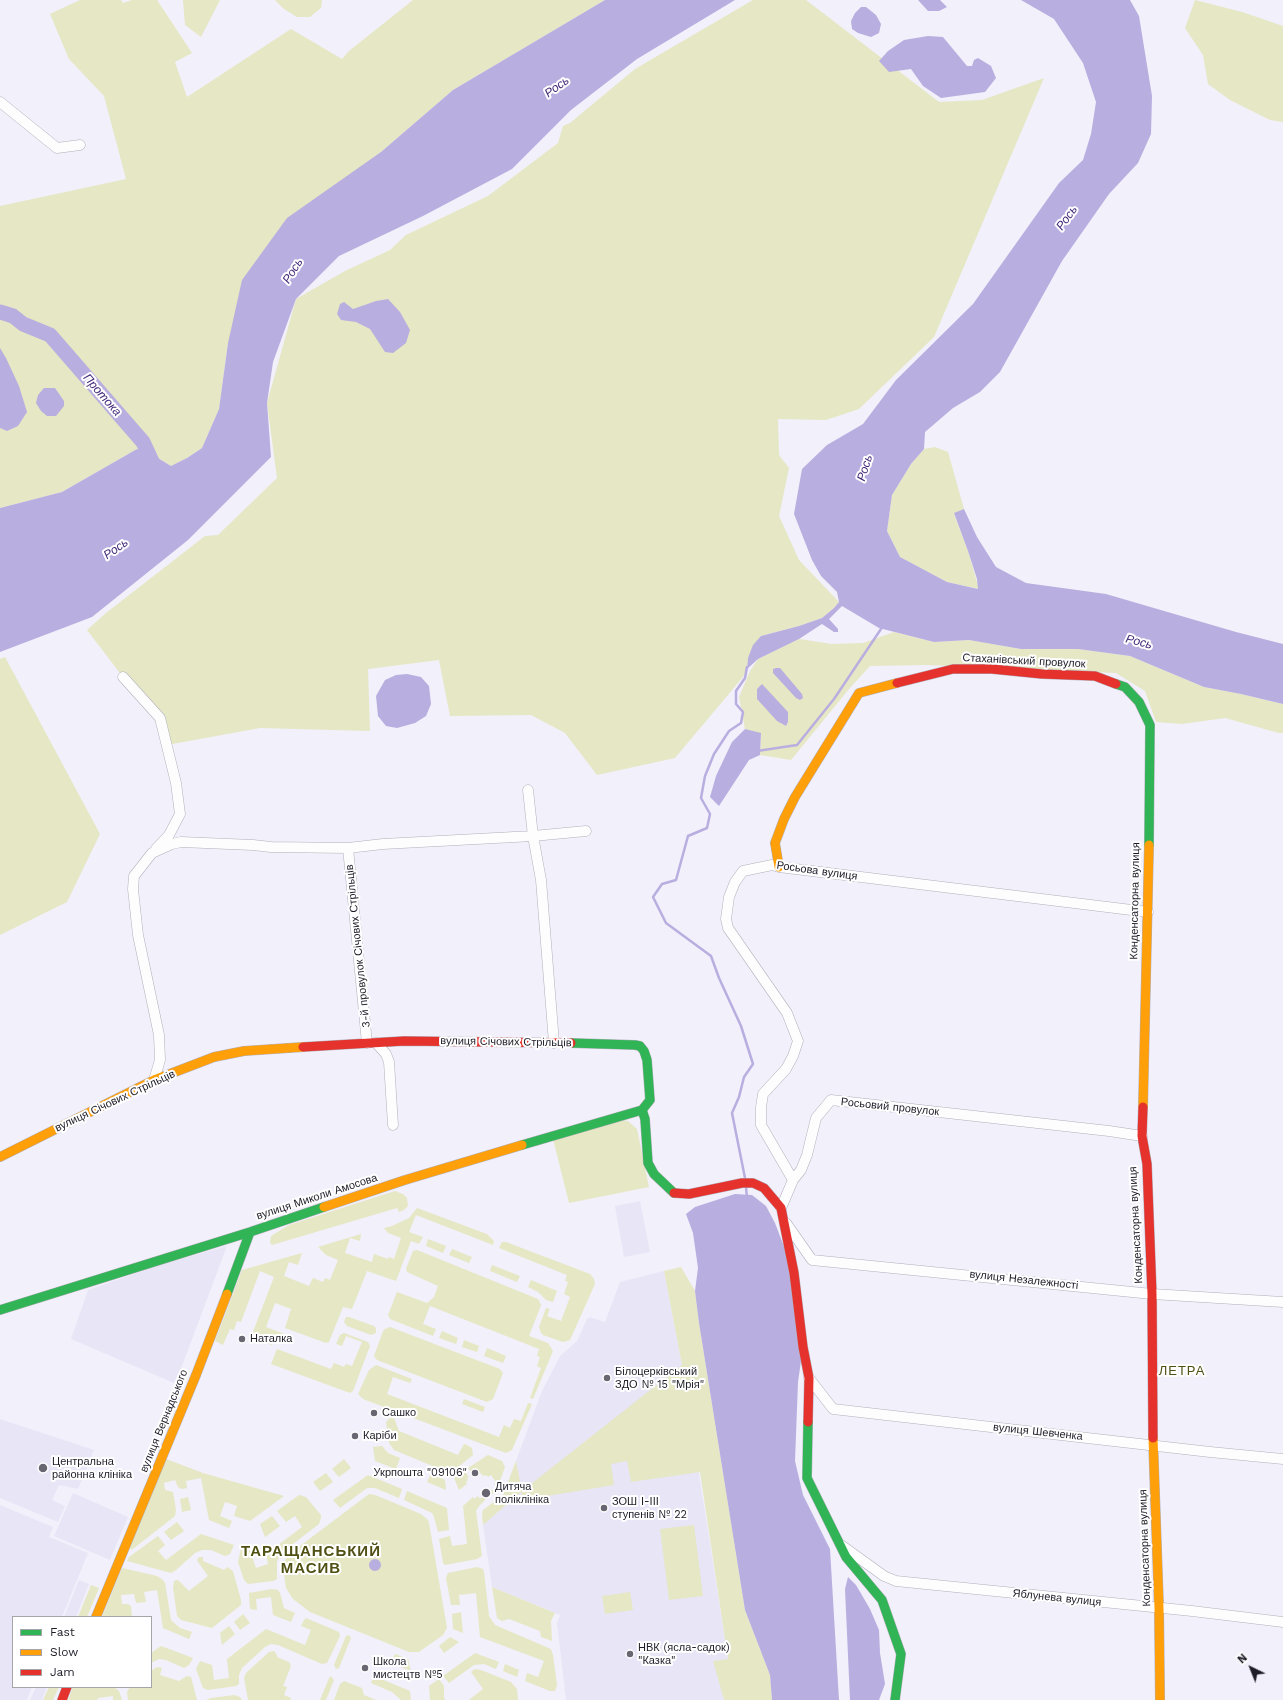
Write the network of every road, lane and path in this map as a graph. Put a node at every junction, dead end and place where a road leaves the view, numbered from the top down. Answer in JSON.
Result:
{"nodes":[{"id":1,"x":0,"y":102,"type":"edge"},
{"id":2,"x":80,"y":145,"type":"dead end"},
{"id":3,"x":123,"y":677,"type":"dead end"},
{"id":4,"x":1150,"y":725,"type":"joint"},
{"id":5,"x":528,"y":790,"type":"dead end"},
{"id":6,"x":586,"y":831,"type":"dead end"},
{"id":7,"x":533,"y":836,"type":"junction"},
{"id":8,"x":348,"y":848,"type":"junction"},
{"id":9,"x":152,"y":853,"type":"junction"},
{"id":10,"x":779,"y":867,"type":"junction"},
{"id":11,"x":1148,"y":912,"type":"junction"},
{"id":12,"x":372,"y":1043,"type":"junction"},
{"id":13,"x":554,"y":1043,"type":"junction"},
{"id":14,"x":154,"y":1080,"type":"junction"},
{"id":15,"x":642,"y":1110,"type":"junction"},
{"id":16,"x":393,"y":1126,"type":"dead end"},
{"id":17,"x":1142,"y":1136,"type":"junction"},
{"id":18,"x":0,"y":1157,"type":"edge"},
{"id":19,"x":792,"y":1180,"type":"junction"},
{"id":20,"x":781,"y":1208,"type":"junction"},
{"id":21,"x":784,"y":1222,"type":"junction"},
{"id":22,"x":250,"y":1232,"type":"junction"},
{"id":23,"x":1152,"y":1294,"type":"junction"},
{"id":24,"x":1283,"y":1302,"type":"edge"},
{"id":25,"x":0,"y":1310,"type":"edge"},
{"id":26,"x":809,"y":1378,"type":"junction"},
{"id":27,"x":1153,"y":1445,"type":"junction"},
{"id":28,"x":1283,"y":1459,"type":"edge"},
{"id":29,"x":841,"y":1545,"type":"junction"},
{"id":30,"x":1159,"y":1608,"type":"junction"},
{"id":31,"x":96,"y":1616,"type":"edge"},
{"id":32,"x":1283,"y":1622,"type":"edge"},
{"id":33,"x":67,"y":1688,"type":"edge"},
{"id":34,"x":62,"y":1700,"type":"edge"},
{"id":35,"x":895,"y":1700,"type":"edge"},
{"id":36,"x":1160,"y":1700,"type":"edge"}],
"edges":[{"from":1,"to":2,"type":"street"},
{"from":3,"to":9,"type":"street"},
{"from":4,"to":10,"type":"street","name":"Стаханівський провулок"},
{"from":4,"to":11,"type":"street","name":"Конденсаторна вулиця"},
{"from":5,"to":7,"type":"street"},
{"from":6,"to":7,"type":"street"},
{"from":7,"to":8,"type":"street"},
{"from":7,"to":13,"type":"street"},
{"from":8,"to":9,"type":"street"},
{"from":8,"to":12,"type":"street","name":"3-й провулок Січових Стрільців"},
{"from":9,"to":14,"type":"street"},
{"from":10,"to":11,"type":"street","name":"Росьова вулиця"},
{"from":10,"to":19,"type":"street","name":"Росьова вулиця"},
{"from":11,"to":17,"type":"street","name":"Конденсаторна вулиця"},
{"from":12,"to":13,"type":"street","name":"вулиця Січових Стрільців"},
{"from":12,"to":14,"type":"street","name":"вулиця Січових Стрільців"},
{"from":12,"to":16,"type":"street"},
{"from":13,"to":15,"type":"street","name":"вулиця Січових Стрільців"},
{"from":14,"to":18,"type":"street","name":"вулиця Січових Стрільців"},
{"from":15,"to":20,"type":"street"},
{"from":15,"to":22,"type":"street","name":"вулиця Миколи Амосова"},
{"from":17,"to":19,"type":"street","name":"Росьовий провулок"},
{"from":17,"to":23,"type":"street","name":"Конденсаторна вулиця"},
{"from":19,"to":20,"type":"street","name":"Росьовий провулок"},
{"from":20,"to":21,"type":"street"},
{"from":21,"to":23,"type":"street","name":"вулиця Незалежності"},
{"from":21,"to":26,"type":"street"},
{"from":22,"to":25,"type":"street","name":"вулиця Миколи Амосова"},
{"from":22,"to":31,"type":"street","name":"вулиця Вернадського"},
{"from":23,"to":24,"type":"street","name":"вулиця Незалежності"},
{"from":23,"to":27,"type":"street","name":"Конденсаторна вулиця"},
{"from":26,"to":27,"type":"street","name":"вулиця Шевченка"},
{"from":26,"to":29,"type":"street"},
{"from":27,"to":28,"type":"street","name":"вулиця Шевченка"},
{"from":27,"to":30,"type":"street","name":"Конденсаторна вулиця"},
{"from":29,"to":30,"type":"street","name":"Яблунева вулиця"},
{"from":29,"to":35,"type":"street"},
{"from":30,"to":32,"type":"street","name":"Яблунева вулиця"},
{"from":30,"to":36,"type":"street","name":"Конденсаторна вулиця"},
{"from":33,"to":34,"type":"street"}]}
